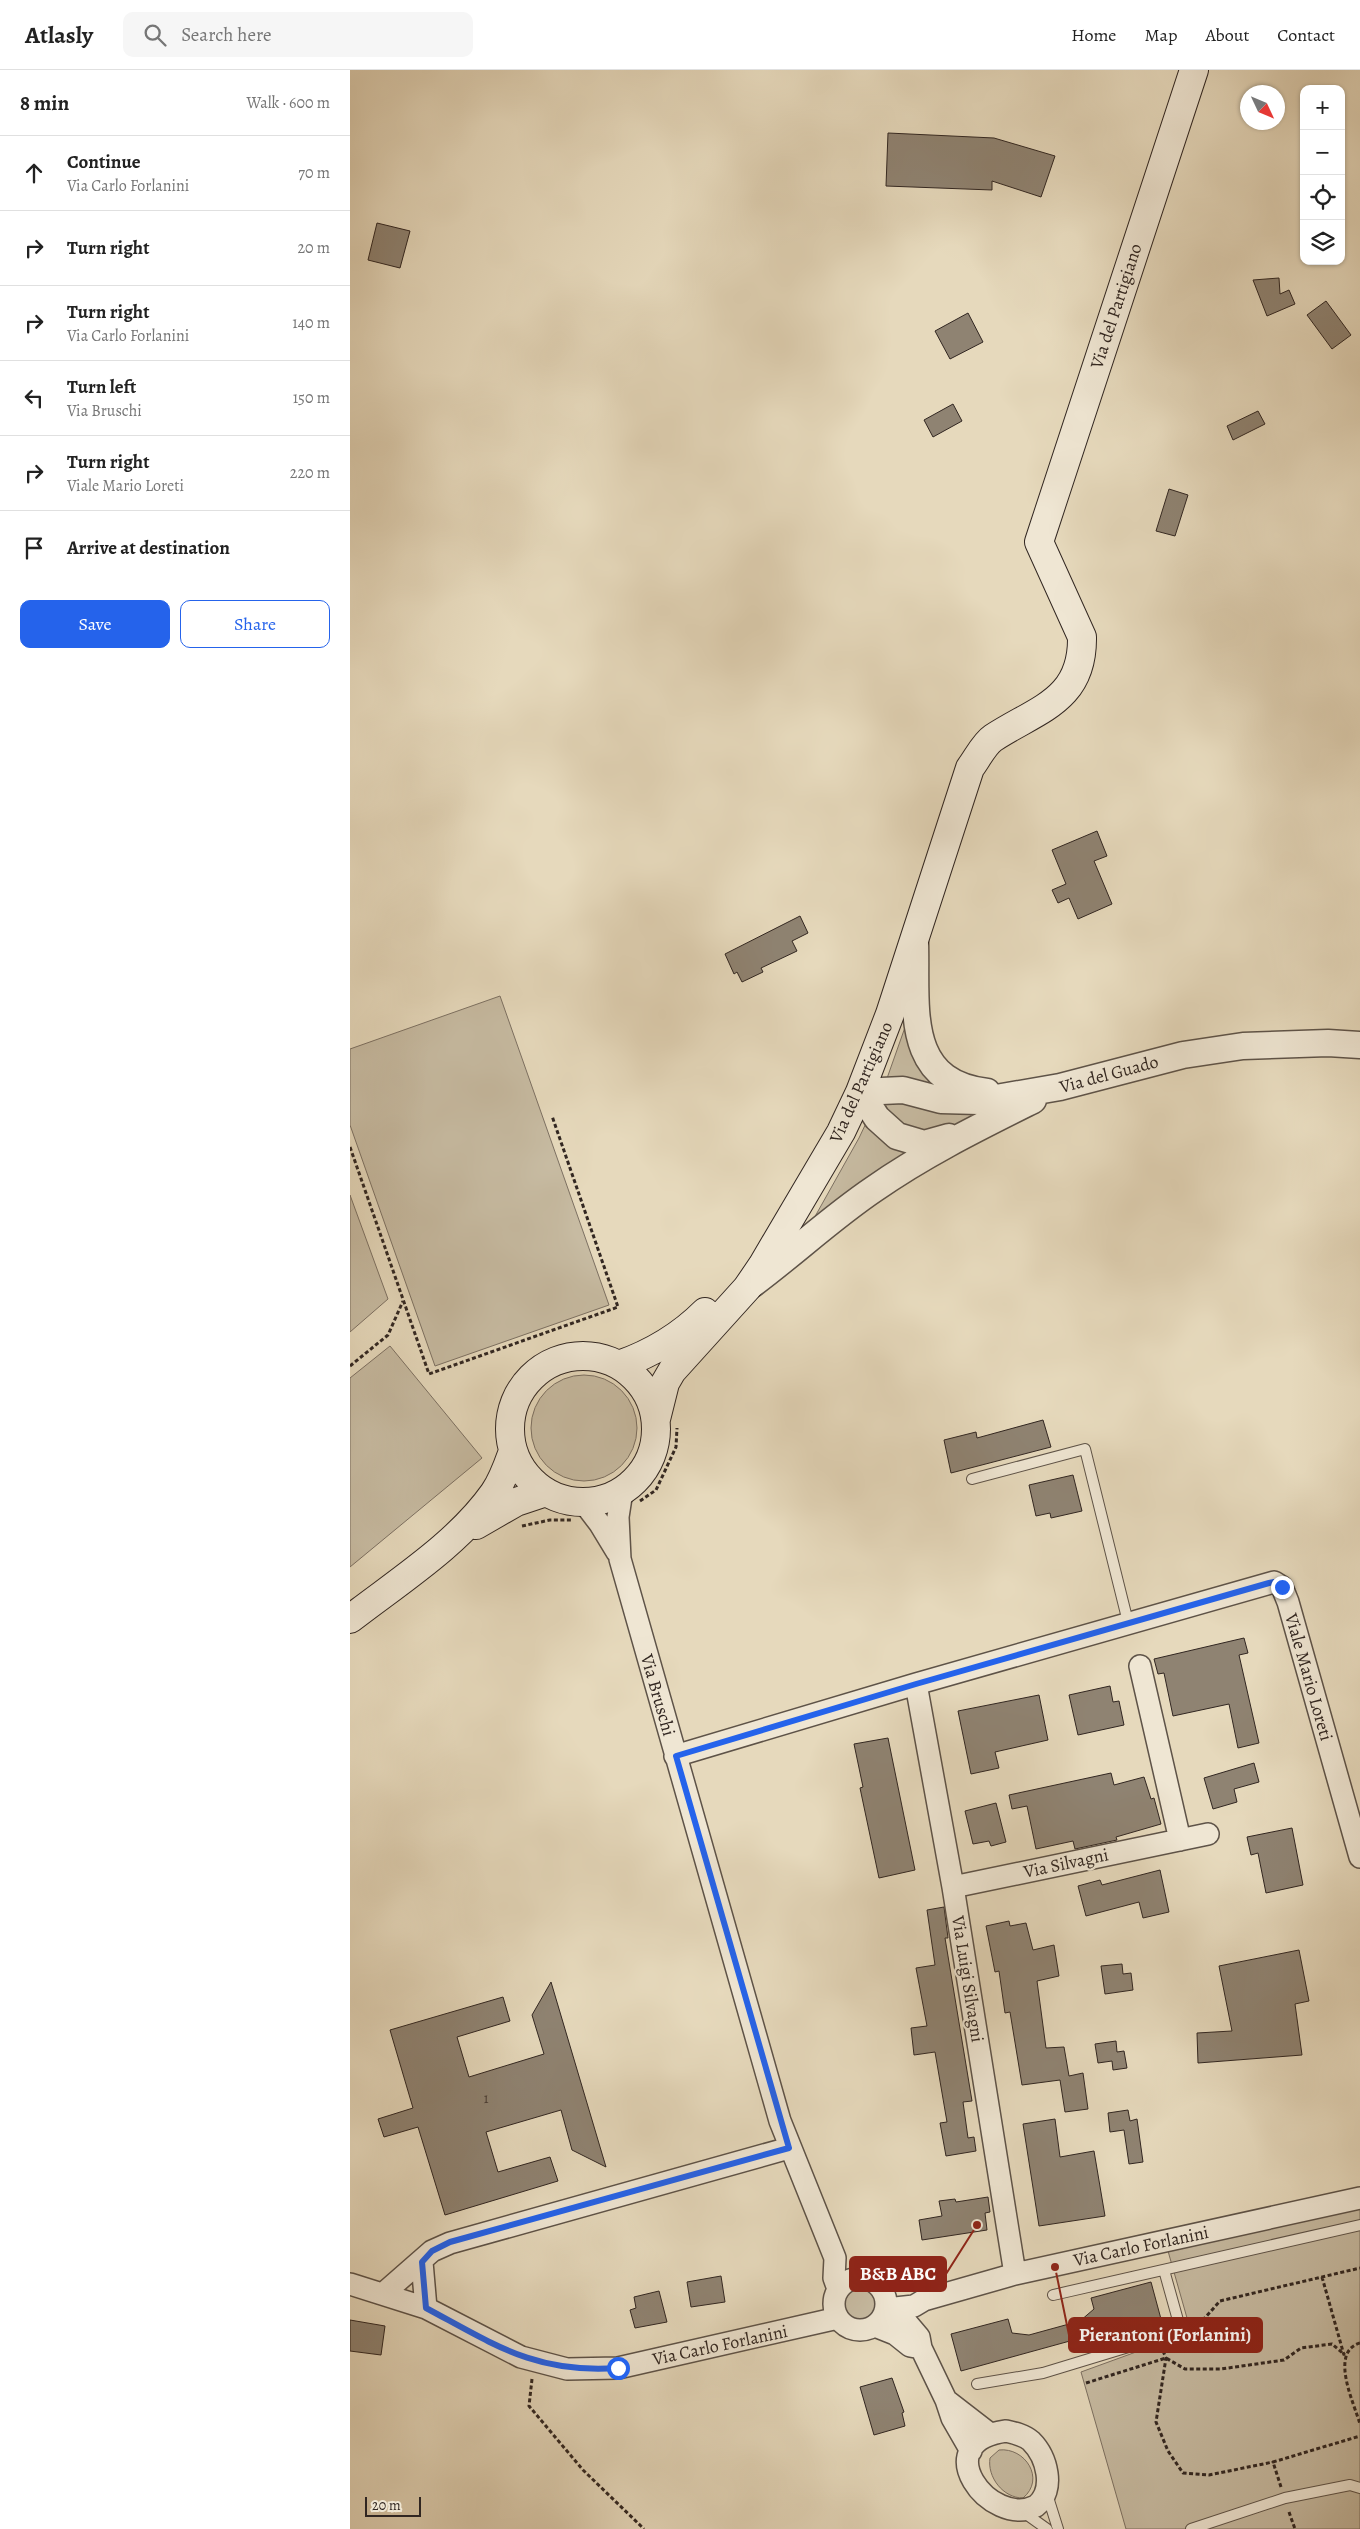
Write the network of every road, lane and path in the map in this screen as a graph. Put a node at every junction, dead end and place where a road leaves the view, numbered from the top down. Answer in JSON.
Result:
{"nodes":[{"id":1,"x":1194,"y":70,"type":"edge"},
{"id":2,"x":915,"y":940,"type":"junction"},
{"id":3,"x":1360,"y":1045,"type":"edge"},
{"id":4,"x":1060,"y":1087,"type":"junction"},
{"id":5,"x":860,"y":1092,"type":"junction"},
{"id":6,"x":1012,"y":1096,"type":"junction"},
{"id":7,"x":552,"y":1116,"type":"dead end"},
{"id":8,"x":971,"y":1131,"type":"junction"},
{"id":9,"x":350,"y":1147,"type":"edge"},
{"id":10,"x":792,"y":1216,"type":"junction"},
{"id":11,"x":746,"y":1288,"type":"junction"},
{"id":12,"x":404,"y":1301,"type":"junction"},
{"id":13,"x":619,"y":1365,"type":"junction"},
{"id":14,"x":350,"y":1366,"type":"edge"},
{"id":15,"x":667,"y":1423,"type":"junction"},
{"id":16,"x":513,"y":1451,"type":"junction"},
{"id":17,"x":972,"y":1479,"type":"dead end"},
{"id":18,"x":546,"y":1492,"type":"junction"},
{"id":19,"x":584,"y":1502,"type":"junction"},
{"id":20,"x":613,"y":1511,"type":"junction"},
{"id":21,"x":516,"y":1528,"type":"dead end"},
{"id":22,"x":437,"y":1550,"type":"junction"},
{"id":23,"x":350,"y":1619,"type":"edge"},
{"id":24,"x":1128,"y":1622,"type":"junction"},
{"id":25,"x":1140,"y":1666,"type":"dead end"},
{"id":26,"x":916,"y":1684,"type":"junction"},
{"id":27,"x":676,"y":1756,"type":"junction"},
{"id":28,"x":1208,"y":1834,"type":"dead end"},
{"id":29,"x":1180,"y":1840,"type":"junction"},
{"id":30,"x":1360,"y":1857,"type":"edge"},
{"id":31,"x":953,"y":1887,"type":"junction"},
{"id":32,"x":789,"y":2148,"type":"junction"},
{"id":33,"x":1360,"y":2198,"type":"edge"},
{"id":34,"x":1360,"y":2225,"type":"edge"},
{"id":35,"x":835,"y":2258,"type":"junction"},
{"id":36,"x":422,"y":2262,"type":"junction"},
{"id":37,"x":1360,"y":2268,"type":"edge"},
{"id":38,"x":1164,"y":2270,"type":"junction"},
{"id":39,"x":1015,"y":2274,"type":"junction"},
{"id":40,"x":1322,"y":2277,"type":"junction"},
{"id":41,"x":872,"y":2283,"type":"junction"},
{"id":42,"x":350,"y":2284,"type":"edge"},
{"id":43,"x":838,"y":2289,"type":"junction"},
{"id":44,"x":384,"y":2293,"type":"junction"},
{"id":45,"x":1053,"y":2295,"type":"dead end"},
{"id":46,"x":924,"y":2300,"type":"junction"},
{"id":47,"x":426,"y":2308,"type":"junction"},
{"id":48,"x":882,"y":2316,"type":"junction"},
{"id":49,"x":838,"y":2318,"type":"junction"},
{"id":50,"x":1181,"y":2330,"type":"junction"},
{"id":51,"x":1360,"y":2343,"type":"edge"},
{"id":52,"x":1345,"y":2356,"type":"junction"},
{"id":53,"x":1166,"y":2358,"type":"junction"},
{"id":54,"x":534,"y":2361,"type":"junction"},
{"id":55,"x":1086,"y":2382,"type":"dead end"},
{"id":56,"x":977,"y":2384,"type":"dead end"},
{"id":57,"x":946,"y":2400,"type":"junction"},
{"id":58,"x":1360,"y":2424,"type":"edge"},
{"id":59,"x":990,"y":2434,"type":"junction"},
{"id":60,"x":1360,"y":2436,"type":"edge"},
{"id":61,"x":971,"y":2451,"type":"junction"},
{"id":62,"x":1273,"y":2462,"type":"junction"},
{"id":63,"x":1360,"y":2488,"type":"edge"},
{"id":64,"x":1047,"y":2494,"type":"junction"},
{"id":65,"x":1285,"y":2498,"type":"junction"},
{"id":66,"x":1026,"y":2514,"type":"junction"},
{"id":67,"x":644,"y":2529,"type":"edge"},
{"id":68,"x":1047,"y":2529,"type":"edge"},
{"id":69,"x":1058,"y":2529,"type":"edge"},
{"id":70,"x":1191,"y":2529,"type":"edge"},
{"id":71,"x":1295,"y":2529,"type":"edge"}],
"edges":[{"from":1,"to":2,"type":"main road","name":"Via del Partigiano"},
{"from":2,"to":5,"type":"main road","name":"Via del Partigiano"},
{"from":2,"to":6,"type":"street"},
{"from":3,"to":4,"type":"street","name":"Via del Guado"},
{"from":4,"to":6,"type":"street","name":"Via del Guado"},
{"from":4,"to":8,"type":"street"},
{"from":5,"to":6,"type":"street","name":"Via del Guado"},
{"from":5,"to":8,"type":"street"},
{"from":5,"to":10,"type":"main road","name":"Via del Partigiano"},
{"from":7,"to":12,"type":"path"},
{"from":8,"to":11,"type":"street"},
{"from":9,"to":12,"type":"path"},
{"from":10,"to":11,"type":"main road","name":"Via del Partigiano"},
{"from":10,"to":13,"type":"main road","name":"Via del Partigiano"},
{"from":11,"to":15,"type":"main road","name":"Via del Partigiano"},
{"from":12,"to":14,"type":"path"},
{"from":13,"to":15,"type":"main road"},
{"from":13,"to":16,"type":"main road"},
{"from":15,"to":20,"type":"main road"},
{"from":15,"to":20,"type":"path"},
{"from":16,"to":18,"type":"main road"},
{"from":16,"to":22,"type":"main road"},
{"from":17,"to":24,"type":"lane"},
{"from":18,"to":19,"type":"main road"},
{"from":18,"to":22,"type":"main road"},
{"from":19,"to":20,"type":"street","name":"Via Bruschi"},
{"from":19,"to":20,"type":"main road"},
{"from":20,"to":21,"type":"path"},
{"from":20,"to":27,"type":"street","name":"Via Bruschi"},
{"from":22,"to":23,"type":"main road"},
{"from":24,"to":26,"type":"street","name":"Viale Mario Loreti"},
{"from":24,"to":30,"type":"street","name":"Viale Mario Loreti"},
{"from":25,"to":29,"type":"street"},
{"from":26,"to":27,"type":"street","name":"Viale Mario Loreti"},
{"from":26,"to":31,"type":"street","name":"Via Luigi Silvagni"},
{"from":27,"to":32,"type":"street","name":"Via Bruschi"},
{"from":28,"to":29,"type":"street","name":"Via Silvagni"},
{"from":29,"to":31,"type":"street","name":"Via Silvagni"},
{"from":31,"to":39,"type":"street","name":"Via Luigi Silvagni"},
{"from":32,"to":35,"type":"street","name":"Via Bruschi"},
{"from":32,"to":36,"type":"street"},
{"from":33,"to":39,"type":"street","name":"Via Carlo Forlanini"},
{"from":34,"to":38,"type":"lane"},
{"from":35,"to":41,"type":"street"},
{"from":35,"to":43,"type":"street"},
{"from":36,"to":44,"type":"street"},
{"from":36,"to":47,"type":"street"},
{"from":37,"to":40,"type":"path"},
{"from":38,"to":45,"type":"lane"},
{"from":38,"to":50,"type":"lane"},
{"from":39,"to":46,"type":"street","name":"Via Carlo Forlanini"},
{"from":40,"to":50,"type":"path"},
{"from":40,"to":52,"type":"path"},
{"from":41,"to":43,"type":"street"},
{"from":41,"to":46,"type":"street"},
{"from":41,"to":48,"type":"street"},
{"from":42,"to":44,"type":"street","name":"Via Carlo Forlanini"},
{"from":43,"to":49,"type":"street"},
{"from":44,"to":47,"type":"street","name":"Via Carlo Forlanini"},
{"from":46,"to":48,"type":"street","name":"Via Carlo Forlanini"},
{"from":47,"to":54,"type":"street","name":"Via Carlo Forlanini"},
{"from":48,"to":49,"type":"street"},
{"from":48,"to":57,"type":"street"},
{"from":49,"to":54,"type":"street","name":"Via Carlo Forlanini"},
{"from":50,"to":56,"type":"lane"},
{"from":51,"to":52,"type":"path"},
{"from":52,"to":53,"type":"path"},
{"from":52,"to":58,"type":"path"},
{"from":53,"to":55,"type":"path"},
{"from":53,"to":62,"type":"path"},
{"from":54,"to":67,"type":"path"},
{"from":57,"to":59,"type":"street"},
{"from":57,"to":61,"type":"street"},
{"from":59,"to":61,"type":"street"},
{"from":59,"to":64,"type":"street"},
{"from":60,"to":62,"type":"path"},
{"from":61,"to":66,"type":"street"},
{"from":62,"to":65,"type":"path"},
{"from":63,"to":65,"type":"lane"},
{"from":64,"to":66,"type":"street"},
{"from":64,"to":69,"type":"lane"},
{"from":65,"to":70,"type":"lane"},
{"from":65,"to":71,"type":"path"},
{"from":66,"to":68,"type":"lane"}]}
